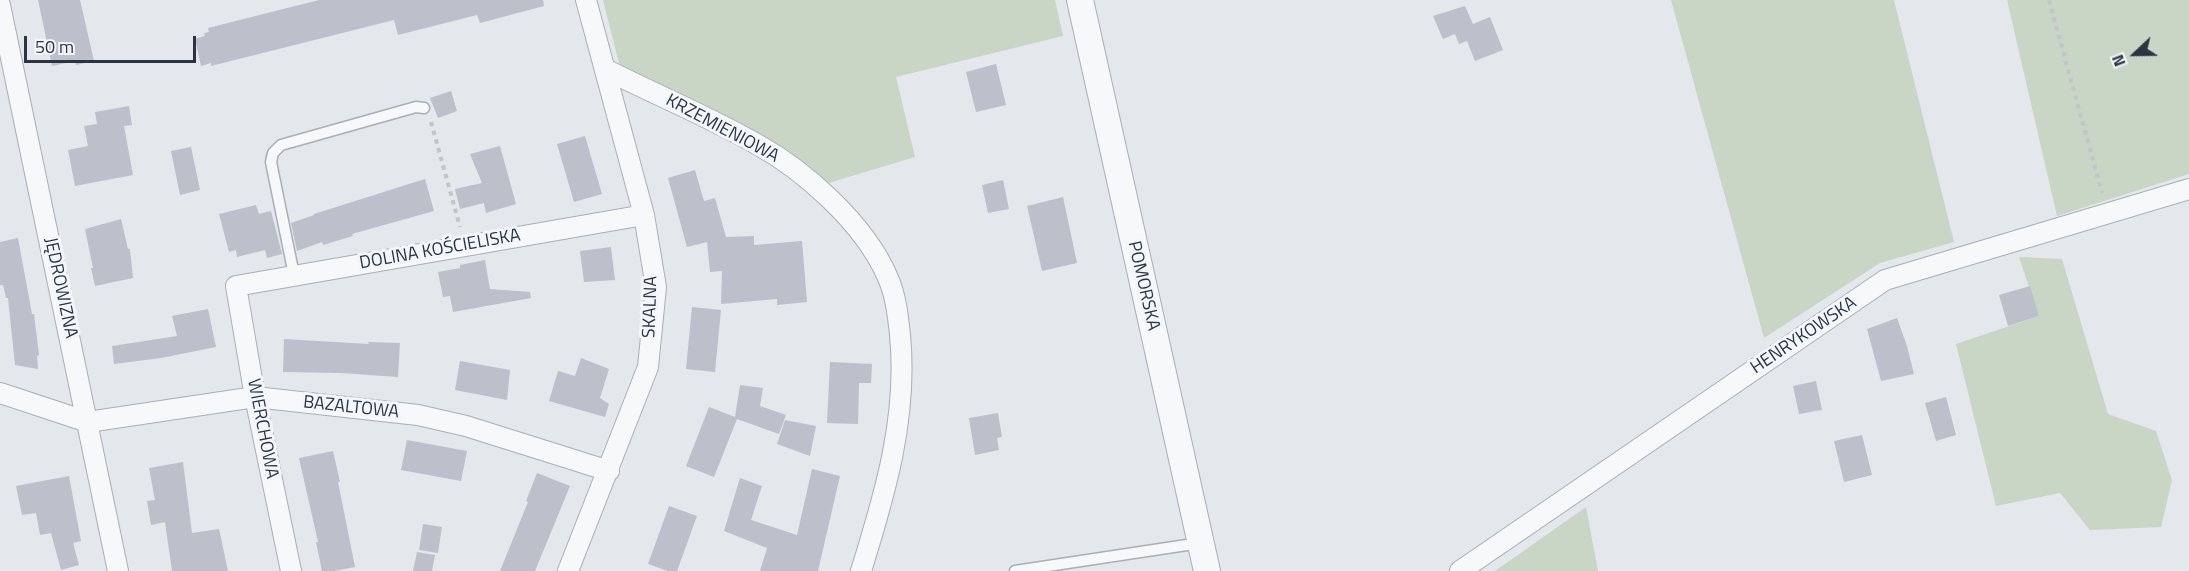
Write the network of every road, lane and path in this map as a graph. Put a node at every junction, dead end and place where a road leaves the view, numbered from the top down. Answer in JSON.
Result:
{"nodes":[{"id":1,"x":586,"y":0,"type":"edge"},
{"id":2,"x":1080,"y":0,"type":"edge"},
{"id":3,"x":2049,"y":0,"type":"edge"},
{"id":4,"x":0,"y":4,"type":"edge"},
{"id":5,"x":605,"y":69,"type":"junction"},
{"id":6,"x":424,"y":108,"type":"joint"},
{"id":7,"x":2189,"y":189,"type":"edge"},
{"id":8,"x":2107,"y":213,"type":"junction"},
{"id":9,"x":644,"y":215,"type":"junction"},
{"id":10,"x":460,"y":227,"type":"dead end"},
{"id":11,"x":294,"y":275,"type":"junction"},
{"id":12,"x":236,"y":286,"type":"joint"},
{"id":13,"x":0,"y":393,"type":"edge"},
{"id":14,"x":255,"y":397,"type":"junction"},
{"id":15,"x":88,"y":422,"type":"junction"},
{"id":16,"x":609,"y":471,"type":"junction"},
{"id":17,"x":1200,"y":543,"type":"junction"},
{"id":18,"x":118,"y":571,"type":"edge"},
{"id":19,"x":291,"y":571,"type":"edge"},
{"id":20,"x":568,"y":571,"type":"edge"},
{"id":21,"x":861,"y":571,"type":"edge"},
{"id":22,"x":1015,"y":571,"type":"edge"},
{"id":23,"x":1207,"y":571,"type":"edge"},
{"id":24,"x":1460,"y":571,"type":"edge"}],
"edges":[{"from":1,"to":5,"type":"street","name":"SKALNA"},
{"from":2,"to":17,"type":"street","name":"POMORSKA"},
{"from":3,"to":8,"type":"path"},
{"from":4,"to":15,"type":"street","name":"JĘDROWIZNA"},
{"from":5,"to":9,"type":"street","name":"SKALNA"},
{"from":5,"to":21,"type":"street","name":"KRZEMIENIOWA"},
{"from":6,"to":10,"type":"path"},
{"from":6,"to":11,"type":"lane"},
{"from":7,"to":8,"type":"street","name":"HENRYKOWSKA"},
{"from":8,"to":24,"type":"street","name":"HENRYKOWSKA"},
{"from":9,"to":11,"type":"street","name":"DOLINA KOŚCIELISKA"},
{"from":9,"to":16,"type":"street","name":"SKALNA"},
{"from":11,"to":12,"type":"street","name":"DOLINA KOŚCIELISKA"},
{"from":12,"to":14,"type":"street","name":"WIERCHOWA"},
{"from":13,"to":15,"type":"street"},
{"from":14,"to":15,"type":"street","name":"BAZALTOWA"},
{"from":14,"to":16,"type":"street","name":"BAZALTOWA"},
{"from":14,"to":19,"type":"street","name":"WIERCHOWA"},
{"from":15,"to":18,"type":"street","name":"JĘDROWIZNA"},
{"from":16,"to":20,"type":"street","name":"SKALNA"},
{"from":17,"to":22,"type":"lane"},
{"from":17,"to":23,"type":"street","name":"POMORSKA"}]}
